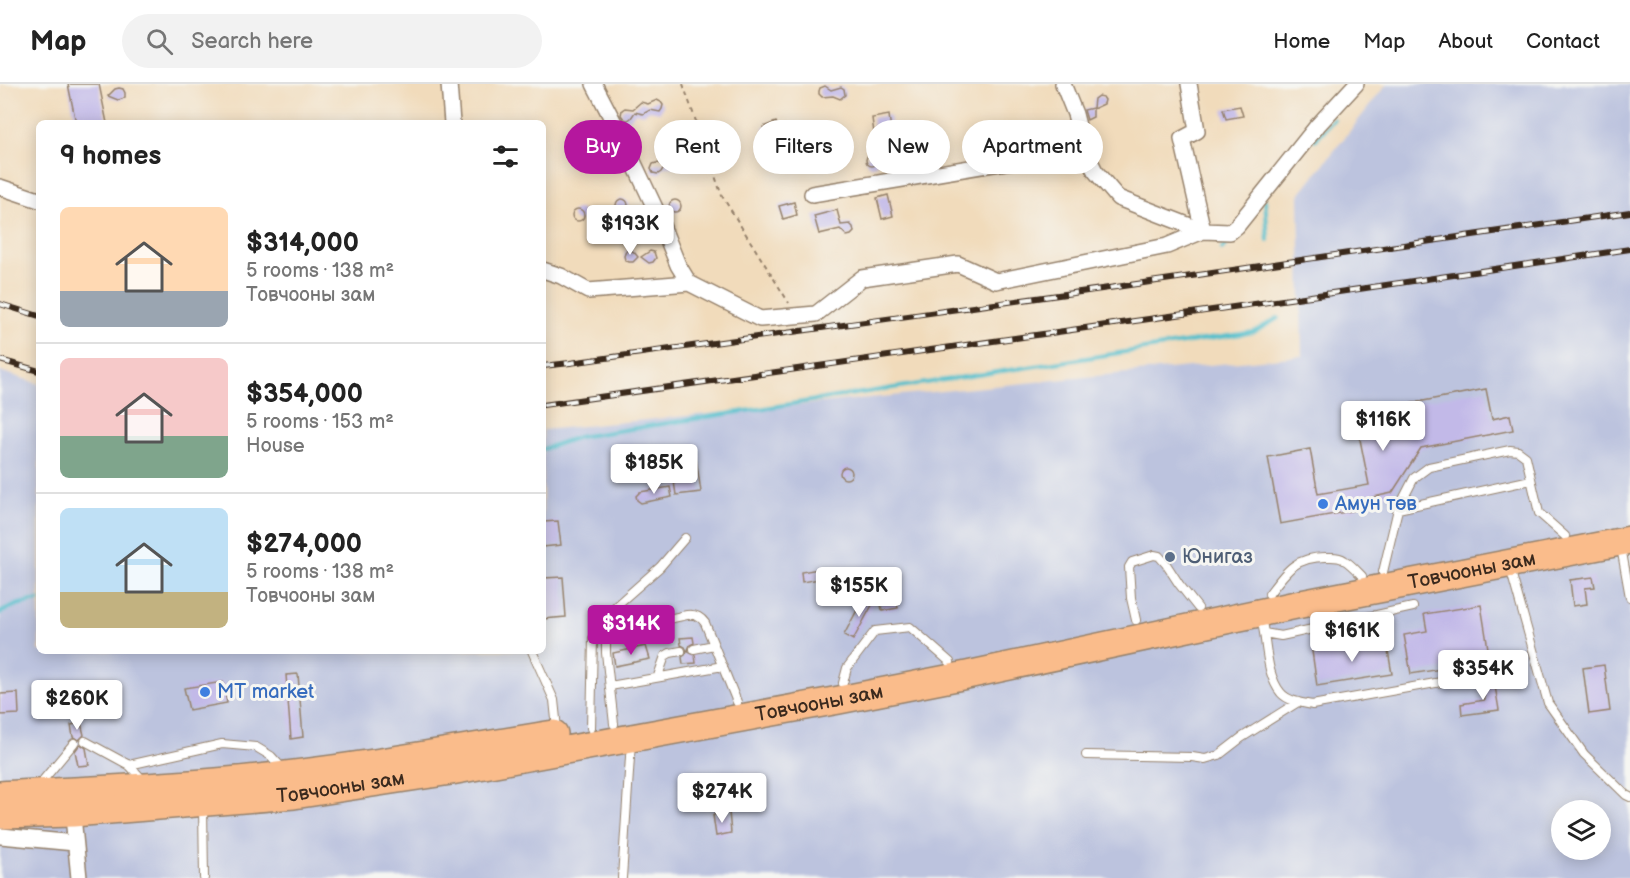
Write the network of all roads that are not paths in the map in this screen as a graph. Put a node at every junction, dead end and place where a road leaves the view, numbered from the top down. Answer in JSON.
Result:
{"nodes":[{"id":1,"x":449,"y":84,"type":"edge"},
{"id":2,"x":594,"y":84,"type":"edge"},
{"id":3,"x":1063,"y":84,"type":"edge"},
{"id":4,"x":1189,"y":84,"type":"edge"},
{"id":5,"x":1356,"y":84,"type":"edge"},
{"id":6,"x":452,"y":120,"type":"edge"},
{"id":7,"x":1077,"y":120,"type":"edge"},
{"id":8,"x":962,"y":169,"type":"edge"},
{"id":9,"x":1098,"y":174,"type":"edge"},
{"id":10,"x":0,"y":187,"type":"edge"},
{"id":11,"x":812,"y":194,"type":"dead end"},
{"id":12,"x":36,"y":199,"type":"edge"},
{"id":13,"x":1203,"y":231,"type":"junction"},
{"id":14,"x":546,"y":271,"type":"edge"},
{"id":15,"x":689,"y":283,"type":"junction"},
{"id":16,"x":1531,"y":480,"type":"junction"},
{"id":17,"x":1398,"y":509,"type":"junction"},
{"id":18,"x":1627,"y":535,"type":"edge"},
{"id":19,"x":1565,"y":536,"type":"junction"},
{"id":20,"x":685,"y":538,"type":"dead end"},
{"id":21,"x":1508,"y":564,"type":"junction"},
{"id":22,"x":1373,"y":574,"type":"junction"},
{"id":23,"x":1630,"y":597,"type":"edge"},
{"id":24,"x":1413,"y":607,"type":"dead end"},
{"id":25,"x":1198,"y":608,"type":"junction"},
{"id":26,"x":1264,"y":613,"type":"junction"},
{"id":27,"x":1136,"y":620,"type":"junction"},
{"id":28,"x":714,"y":645,"type":"junction"},
{"id":29,"x":694,"y":649,"type":"dead end"},
{"id":30,"x":681,"y":651,"type":"dead end"},
{"id":31,"x":533,"y":654,"type":"edge"},
{"id":32,"x":950,"y":662,"type":"junction"},
{"id":33,"x":723,"y":666,"type":"junction"},
{"id":34,"x":658,"y":676,"type":"junction"},
{"id":35,"x":1458,"y":679,"type":"dead end"},
{"id":36,"x":843,"y":683,"type":"junction"},
{"id":37,"x":610,"y":686,"type":"junction"},
{"id":38,"x":736,"y":702,"type":"junction"},
{"id":39,"x":1298,"y":702,"type":"junction"},
{"id":40,"x":612,"y":730,"type":"junction"},
{"id":41,"x":557,"y":734,"type":"junction"},
{"id":42,"x":85,"y":741,"type":"dead end"},
{"id":43,"x":74,"y":743,"type":"dead end"},
{"id":44,"x":1086,"y":755,"type":"dead end"},
{"id":45,"x":129,"y":765,"type":"junction"},
{"id":46,"x":288,"y":775,"type":"junction"},
{"id":47,"x":149,"y":787,"type":"junction"},
{"id":48,"x":42,"y":792,"type":"junction"},
{"id":49,"x":0,"y":795,"type":"edge"},
{"id":50,"x":1630,"y":797,"type":"edge"},
{"id":51,"x":72,"y":802,"type":"junction"},
{"id":52,"x":203,"y":803,"type":"junction"},
{"id":53,"x":0,"y":831,"type":"edge"},
{"id":54,"x":75,"y":843,"type":"junction"},
{"id":55,"x":79,"y":878,"type":"edge"},
{"id":56,"x":204,"y":878,"type":"edge"},
{"id":57,"x":622,"y":878,"type":"edge"}],
"edges":[{"from":1,"to":6,"type":"street"},
{"from":2,"to":15,"type":"street"},
{"from":3,"to":7,"type":"street"},
{"from":4,"to":13,"type":"street"},
{"from":5,"to":13,"type":"street"},
{"from":8,"to":11,"type":"street"},
{"from":9,"to":13,"type":"street"},
{"from":10,"to":12,"type":"street"},
{"from":13,"to":15,"type":"street"},
{"from":14,"to":15,"type":"street"},
{"from":16,"to":17,"type":"lane"},
{"from":16,"to":17,"type":"lane"},
{"from":16,"to":19,"type":"lane"},
{"from":17,"to":22,"type":"lane"},
{"from":18,"to":19,"type":"highway","name":"Товчооны зам"},
{"from":18,"to":21,"type":"highway","name":"Товчооны зам"},
{"from":18,"to":23,"type":"lane"},
{"from":19,"to":22,"type":"highway","name":"Товчооны зам"},
{"from":20,"to":40,"type":"lane"},
{"from":21,"to":26,"type":"highway","name":"Товчооны зам"},
{"from":21,"to":50,"type":"lane"},
{"from":22,"to":26,"type":"highway","name":"Товчооны зам"},
{"from":24,"to":26,"type":"lane"},
{"from":25,"to":26,"type":"highway","name":"Товчооны зам"},
{"from":25,"to":27,"type":"highway","name":"Товчооны зам"},
{"from":25,"to":27,"type":"lane"},
{"from":26,"to":39,"type":"lane"},
{"from":26,"to":40,"type":"highway","name":"Товчооны зам"},
{"from":27,"to":32,"type":"highway","name":"Товчооны зам"},
{"from":28,"to":29,"type":"lane"},
{"from":28,"to":33,"type":"lane"},
{"from":28,"to":37,"type":"lane"},
{"from":30,"to":34,"type":"lane"},
{"from":31,"to":41,"type":"lane"},
{"from":32,"to":36,"type":"highway","name":"Товчооны зам"},
{"from":32,"to":36,"type":"lane"},
{"from":33,"to":34,"type":"lane"},
{"from":33,"to":38,"type":"lane"},
{"from":34,"to":37,"type":"lane"},
{"from":35,"to":39,"type":"lane"},
{"from":36,"to":38,"type":"highway","name":"Товчооны зам"},
{"from":37,"to":40,"type":"lane"},
{"from":38,"to":40,"type":"highway","name":"Товчооны зам"},
{"from":39,"to":44,"type":"lane"},
{"from":40,"to":41,"type":"highway","name":"Товчооны зам"},
{"from":40,"to":52,"type":"highway","name":"Товчооны зам"},
{"from":40,"to":57,"type":"lane"},
{"from":41,"to":46,"type":"highway","name":"Товчооны зам"},
{"from":42,"to":45,"type":"lane"},
{"from":43,"to":48,"type":"lane"},
{"from":45,"to":46,"type":"lane"},
{"from":45,"to":47,"type":"lane"},
{"from":46,"to":47,"type":"highway","name":"Товчооны зам"},
{"from":47,"to":51,"type":"highway","name":"Товчооны зам"},
{"from":48,"to":49,"type":"highway","name":"Товчооны зам"},
{"from":48,"to":51,"type":"highway","name":"Товчооны зам"},
{"from":51,"to":52,"type":"highway","name":"Товчооны зам"},
{"from":51,"to":53,"type":"highway","name":"Товчооны зам"},
{"from":51,"to":54,"type":"street"},
{"from":52,"to":56,"type":"lane"},
{"from":53,"to":54,"type":"street"},
{"from":54,"to":55,"type":"street"}]}
